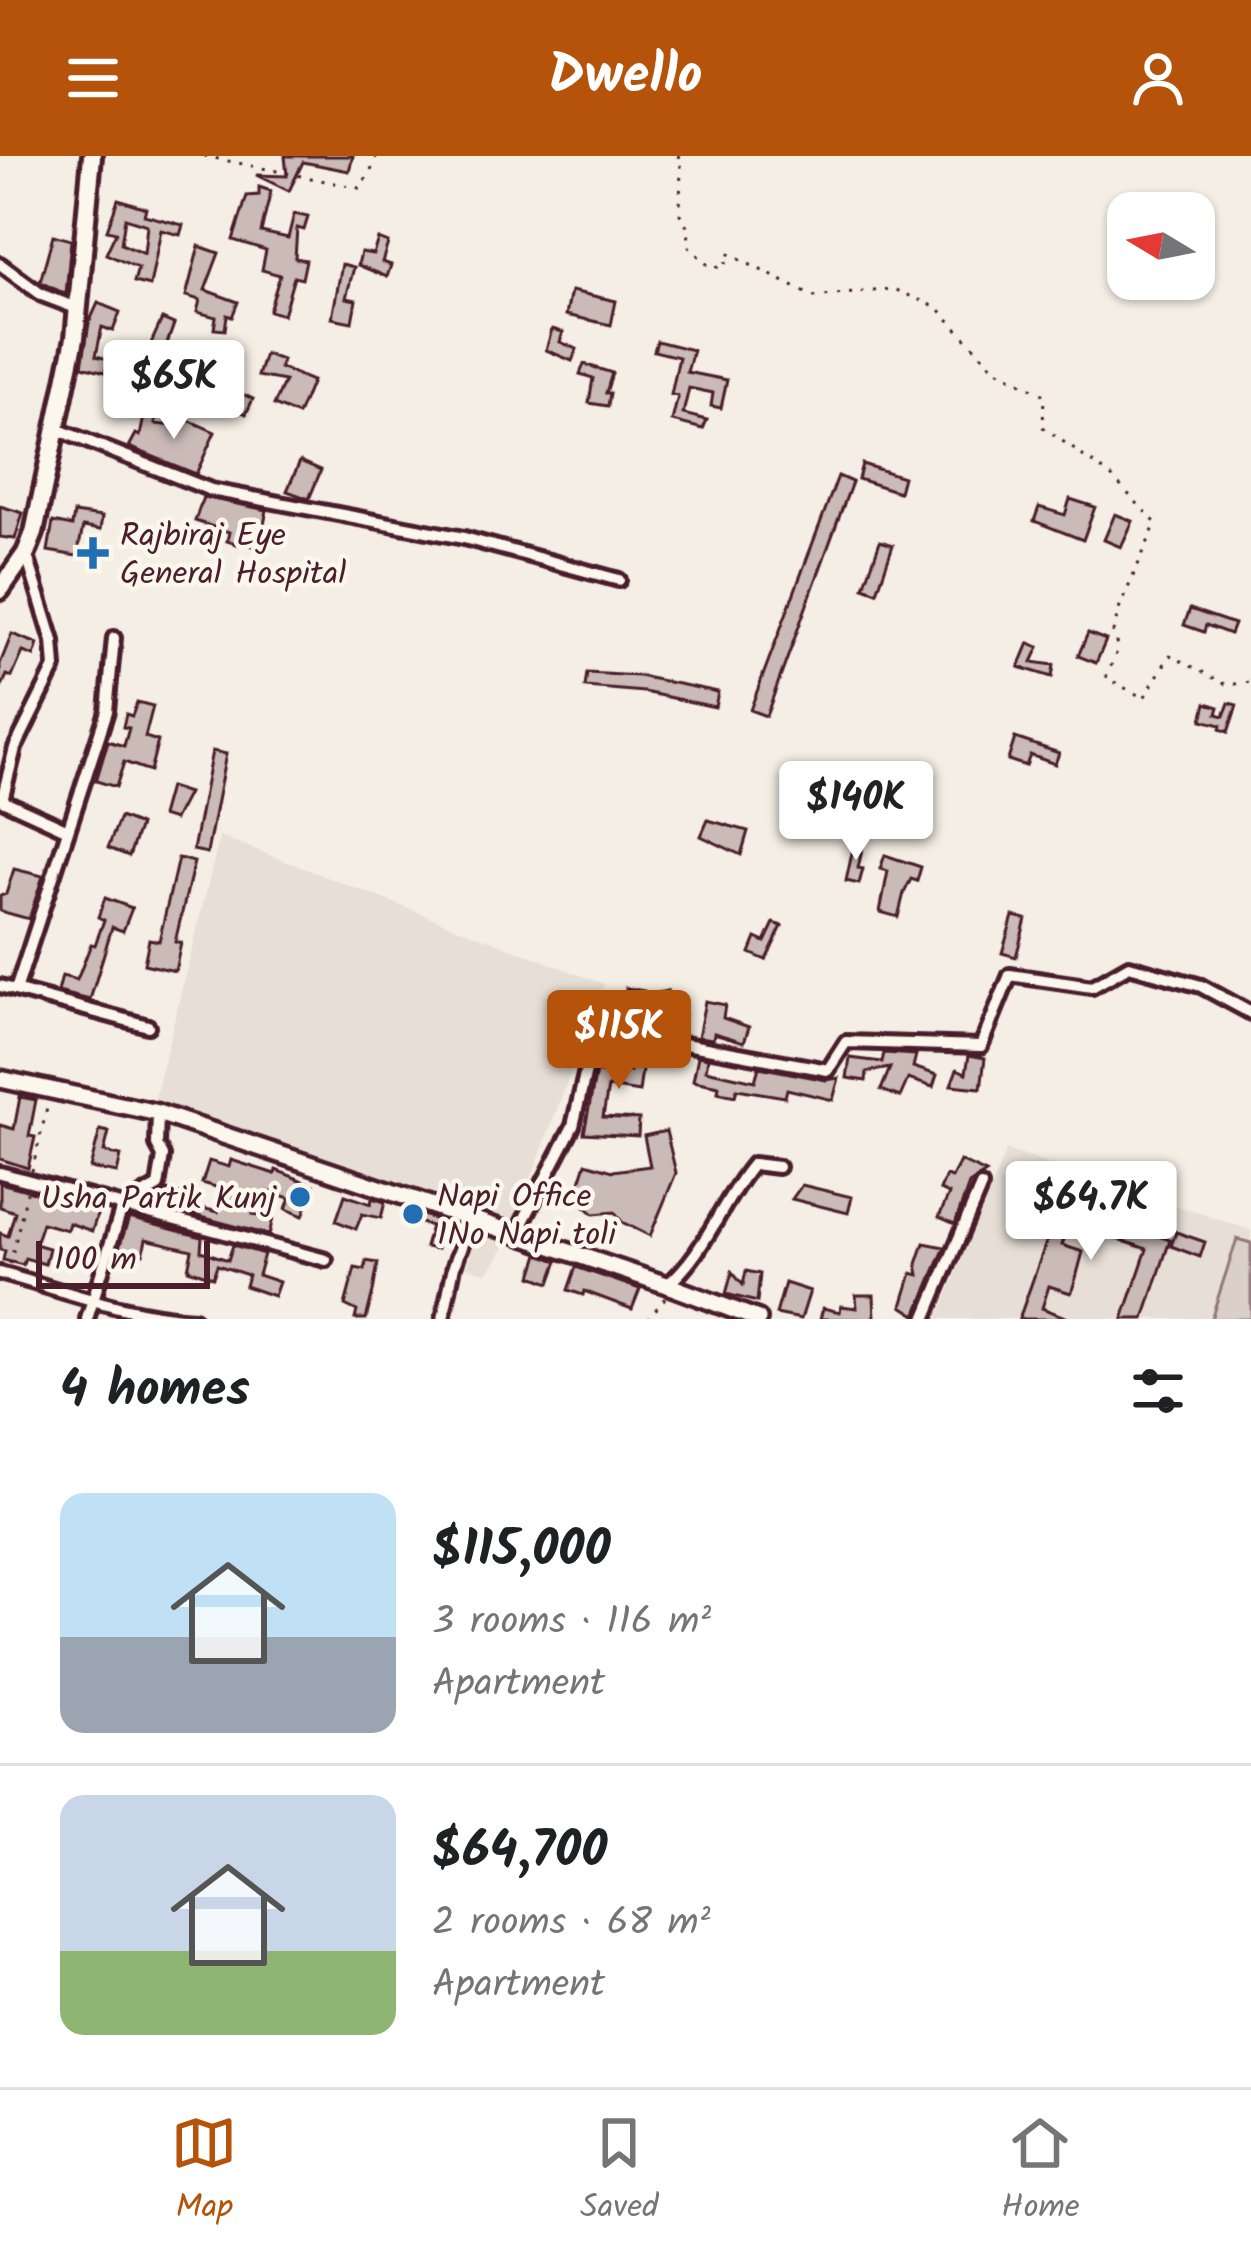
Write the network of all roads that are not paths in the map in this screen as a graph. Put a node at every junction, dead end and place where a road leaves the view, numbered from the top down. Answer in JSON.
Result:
{"nodes":[{"id":1,"x":92,"y":156,"type":"edge"},
{"id":2,"x":0,"y":264,"type":"edge"},
{"id":3,"x":80,"y":309,"type":"junction"},
{"id":4,"x":56,"y":429,"type":"junction"},
{"id":5,"x":26,"y":553,"type":"junction"},
{"id":6,"x":619,"y":580,"type":"dead end"},
{"id":7,"x":0,"y":590,"type":"edge"},
{"id":8,"x":114,"y":638,"type":"dead end"},
{"id":9,"x":0,"y":742,"type":"edge"},
{"id":10,"x":15,"y":748,"type":"junction"},
{"id":11,"x":68,"y":830,"type":"junction"},
{"id":12,"x":0,"y":986,"type":"edge"},
{"id":13,"x":16,"y":990,"type":"junction"},
{"id":14,"x":1251,"y":1013,"type":"edge"},
{"id":15,"x":148,"y":1026,"type":"dead end"},
{"id":16,"x":0,"y":1079,"type":"edge"},
{"id":17,"x":158,"y":1113,"type":"junction"},
{"id":18,"x":778,"y":1167,"type":"dead end"},
{"id":19,"x":0,"y":1173,"type":"edge"},
{"id":20,"x":982,"y":1186,"type":"dead end"},
{"id":21,"x":122,"y":1207,"type":"junction"},
{"id":22,"x":471,"y":1219,"type":"junction"},
{"id":23,"x":516,"y":1235,"type":"junction"},
{"id":24,"x":326,"y":1260,"type":"dead end"},
{"id":25,"x":0,"y":1273,"type":"edge"},
{"id":26,"x":670,"y":1286,"type":"junction"},
{"id":27,"x":93,"y":1301,"type":"junction"},
{"id":28,"x":747,"y":1317,"type":"edge"},
{"id":29,"x":87,"y":1319,"type":"edge"},
{"id":30,"x":194,"y":1319,"type":"edge"},
{"id":31,"x":442,"y":1319,"type":"edge"},
{"id":32,"x":925,"y":1319,"type":"edge"}],
"edges":[{"from":1,"to":3,"type":"main road"},
{"from":2,"to":3,"type":"street"},
{"from":3,"to":4,"type":"main road"},
{"from":4,"to":5,"type":"main road"},
{"from":4,"to":6,"type":"street"},
{"from":5,"to":7,"type":"main road"},
{"from":5,"to":10,"type":"street"},
{"from":8,"to":11,"type":"street"},
{"from":9,"to":10,"type":"street"},
{"from":10,"to":11,"type":"street"},
{"from":11,"to":13,"type":"street"},
{"from":12,"to":13,"type":"street"},
{"from":13,"to":15,"type":"street"},
{"from":14,"to":23,"type":"street"},
{"from":16,"to":17,"type":"main road"},
{"from":17,"to":21,"type":"street"},
{"from":17,"to":22,"type":"main road"},
{"from":18,"to":26,"type":"street"},
{"from":19,"to":21,"type":"street"},
{"from":20,"to":32,"type":"street"},
{"from":21,"to":24,"type":"street"},
{"from":21,"to":27,"type":"street"},
{"from":22,"to":23,"type":"main road"},
{"from":22,"to":31,"type":"street"},
{"from":23,"to":26,"type":"main road"},
{"from":25,"to":27,"type":"street"},
{"from":26,"to":28,"type":"main road"},
{"from":27,"to":29,"type":"street"},
{"from":27,"to":30,"type":"street"}]}
